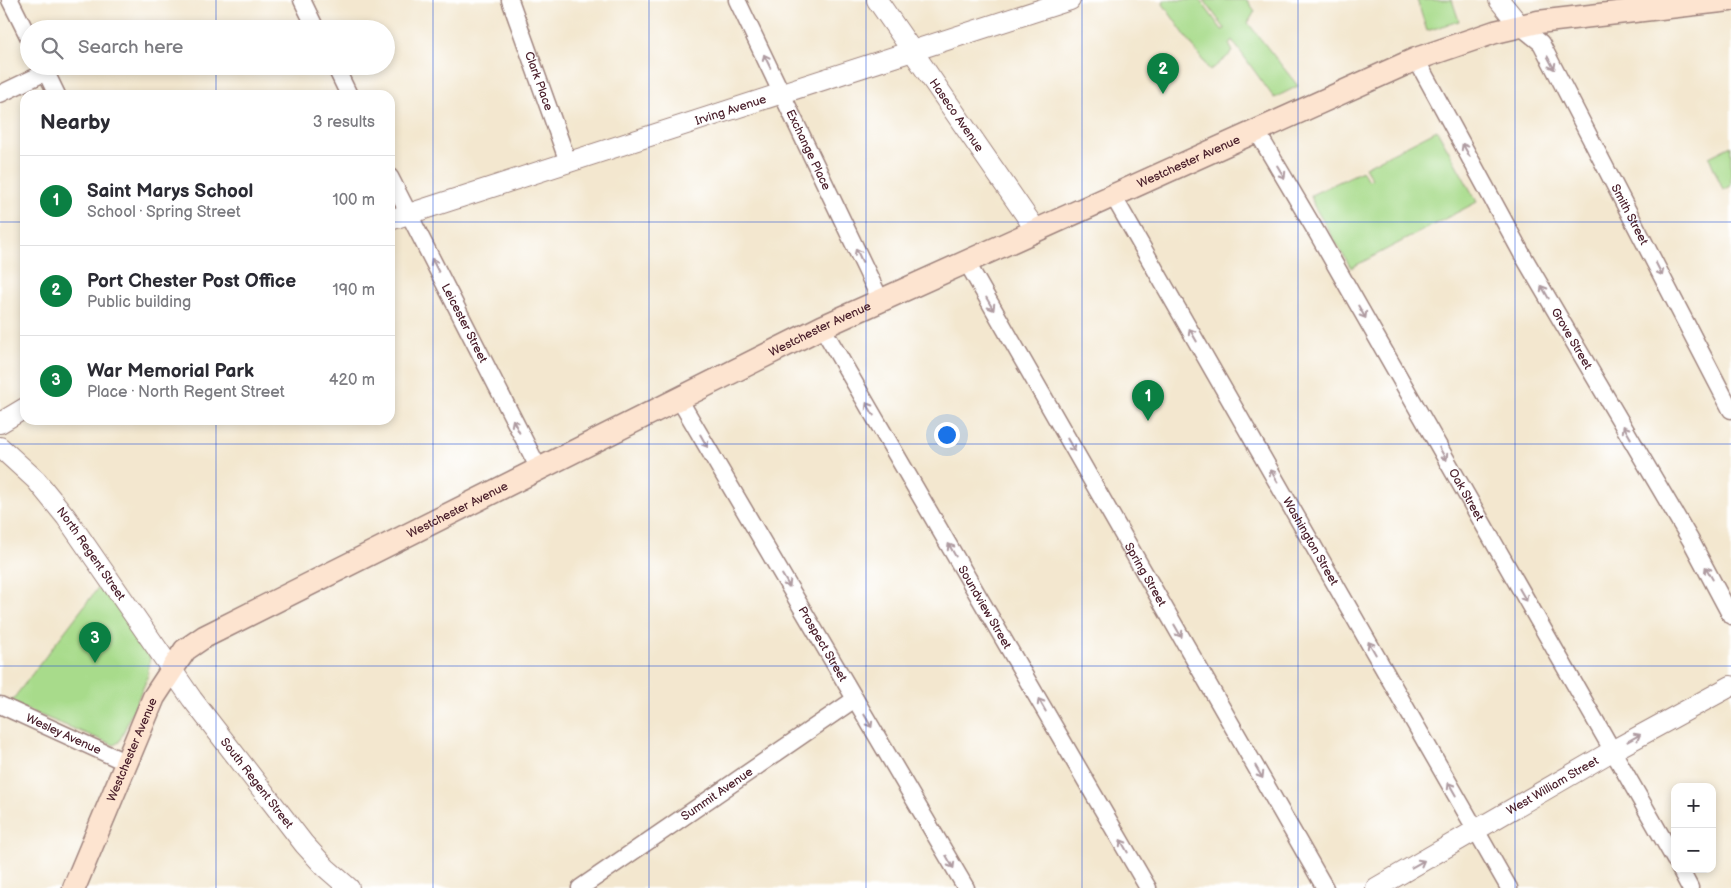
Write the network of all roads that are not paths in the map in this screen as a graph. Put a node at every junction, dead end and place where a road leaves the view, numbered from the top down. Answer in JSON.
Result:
{"nodes":[{"id":1,"x":10,"y":0,"type":"edge"},
{"id":2,"x":302,"y":0,"type":"edge"},
{"id":3,"x":510,"y":0,"type":"edge"},
{"id":4,"x":737,"y":0,"type":"edge"},
{"id":5,"x":877,"y":0,"type":"edge"},
{"id":6,"x":1070,"y":0,"type":"edge"},
{"id":7,"x":1499,"y":0,"type":"edge"},
{"id":8,"x":1725,"y":0,"type":"edge"},
{"id":9,"x":1730,"y":0,"type":"edge"},
{"id":10,"x":1731,"y":13,"type":"edge"},
{"id":11,"x":20,"y":20,"type":"edge"},
{"id":12,"x":312,"y":20,"type":"edge"},
{"id":13,"x":1520,"y":26,"type":"junction"},
{"id":14,"x":912,"y":52,"type":"junction"},
{"id":15,"x":1416,"y":59,"type":"junction"},
{"id":16,"x":33,"y":75,"type":"edge"},
{"id":17,"x":47,"y":75,"type":"edge"},
{"id":18,"x":339,"y":75,"type":"edge"},
{"id":19,"x":54,"y":90,"type":"edge"},
{"id":20,"x":347,"y":90,"type":"edge"},
{"id":21,"x":783,"y":93,"type":"junction"},
{"id":22,"x":0,"y":94,"type":"edge"},
{"id":23,"x":1256,"y":130,"type":"junction"},
{"id":24,"x":568,"y":162,"type":"junction"},
{"id":25,"x":1112,"y":194,"type":"junction"},
{"id":26,"x":395,"y":199,"type":"edge"},
{"id":27,"x":399,"y":216,"type":"edge"},
{"id":28,"x":1036,"y":230,"type":"junction"},
{"id":29,"x":966,"y":262,"type":"junction"},
{"id":30,"x":880,"y":299,"type":"junction"},
{"id":31,"x":822,"y":327,"type":"junction"},
{"id":32,"x":679,"y":399,"type":"junction"},
{"id":33,"x":1731,"y":410,"type":"edge"},
{"id":34,"x":20,"y":411,"type":"edge"},
{"id":35,"x":0,"y":423,"type":"edge"},
{"id":36,"x":0,"y":447,"type":"edge"},
{"id":37,"x":539,"y":469,"type":"junction"},
{"id":38,"x":1731,"y":616,"type":"edge"},
{"id":39,"x":173,"y":671,"type":"junction"},
{"id":40,"x":1731,"y":686,"type":"edge"},
{"id":41,"x":855,"y":699,"type":"junction"},
{"id":42,"x":0,"y":705,"type":"edge"},
{"id":43,"x":1612,"y":751,"type":"junction"},
{"id":44,"x":127,"y":763,"type":"junction"},
{"id":45,"x":1476,"y":831,"type":"junction"},
{"id":46,"x":1671,"y":853,"type":"edge"},
{"id":47,"x":1682,"y":873,"type":"edge"},
{"id":48,"x":74,"y":888,"type":"edge"},
{"id":49,"x":349,"y":888,"type":"edge"},
{"id":50,"x":580,"y":888,"type":"edge"},
{"id":51,"x":966,"y":888,"type":"edge"},
{"id":52,"x":1148,"y":888,"type":"edge"},
{"id":53,"x":1325,"y":888,"type":"edge"},
{"id":54,"x":1376,"y":888,"type":"edge"},
{"id":55,"x":1509,"y":888,"type":"edge"},
{"id":56,"x":1690,"y":888,"type":"edge"}],
"edges":[{"from":1,"to":11,"type":"street"},
{"from":2,"to":12,"type":"street"},
{"from":3,"to":24,"type":"street","name":"Clark Place"},
{"from":21,"to":4,"type":"street","name":"Exchange Place","one_way":true},
{"from":5,"to":14,"type":"street","name":"Haseco Avenue"},
{"from":6,"to":14,"type":"street","name":"Irving Avenue"},
{"from":7,"to":13,"type":"street"},
{"from":8,"to":9,"type":"main road","name":"Westchester Avenue"},
{"from":8,"to":10,"type":"street"},
{"from":8,"to":13,"type":"main road","name":"Westchester Avenue"},
{"from":13,"to":15,"type":"main road","name":"Westchester Avenue"},
{"from":13,"to":33,"type":"street","name":"Smith Street","one_way":true},
{"from":14,"to":21,"type":"street","name":"Irving Avenue"},
{"from":14,"to":28,"type":"street","name":"Haseco Avenue"},
{"from":15,"to":23,"type":"main road","name":"Westchester Avenue"},
{"from":38,"to":15,"type":"street","name":"Grove Street","one_way":true},
{"from":16,"to":22,"type":"street"},
{"from":17,"to":19,"type":"street"},
{"from":18,"to":20,"type":"street"},
{"from":21,"to":24,"type":"street","name":"Irving Avenue"},
{"from":30,"to":21,"type":"street","name":"Exchange Place","one_way":true},
{"from":23,"to":25,"type":"main road","name":"Westchester Avenue"},
{"from":23,"to":43,"type":"street","name":"Oak Street","one_way":true},
{"from":24,"to":27,"type":"street","name":"Irving Avenue"},
{"from":25,"to":28,"type":"main road","name":"Westchester Avenue"},
{"from":45,"to":25,"type":"street","name":"Washington Street","one_way":true},
{"from":26,"to":27,"type":"street","name":"Leicester Street"},
{"from":37,"to":27,"type":"street","name":"Leicester Street","one_way":true},
{"from":28,"to":29,"type":"main road","name":"Westchester Avenue"},
{"from":29,"to":30,"type":"main road","name":"Westchester Avenue"},
{"from":29,"to":53,"type":"street","name":"Spring Street","one_way":true},
{"from":30,"to":31,"type":"main road","name":"Westchester Avenue"},
{"from":31,"to":32,"type":"main road","name":"Westchester Avenue"},
{"from":52,"to":31,"type":"street","name":"Soundview Street","one_way":true},
{"from":32,"to":37,"type":"main road","name":"Westchester Avenue"},
{"from":32,"to":41,"type":"street","name":"Prospect Street","one_way":true},
{"from":34,"to":35,"type":"street"},
{"from":36,"to":39,"type":"street","name":"North Regent Street"},
{"from":37,"to":39,"type":"main road","name":"Westchester Avenue"},
{"from":39,"to":44,"type":"main road","name":"Westchester Avenue"},
{"from":39,"to":49,"type":"street","name":"South Regent Street"},
{"from":43,"to":40,"type":"street","name":"West William Street","one_way":true},
{"from":41,"to":50,"type":"street","name":"Summit Avenue"},
{"from":41,"to":51,"type":"street","name":"Prospect Street","one_way":true},
{"from":42,"to":44,"type":"street","name":"Wesley Avenue"},
{"from":43,"to":45,"type":"street","name":"West William Street"},
{"from":43,"to":46,"type":"street","name":"Oak Street"},
{"from":44,"to":48,"type":"main road","name":"Westchester Avenue"},
{"from":54,"to":45,"type":"street","name":"West William Street","one_way":true},
{"from":45,"to":55,"type":"street","name":"Washington Street"},
{"from":47,"to":56,"type":"street"}]}
